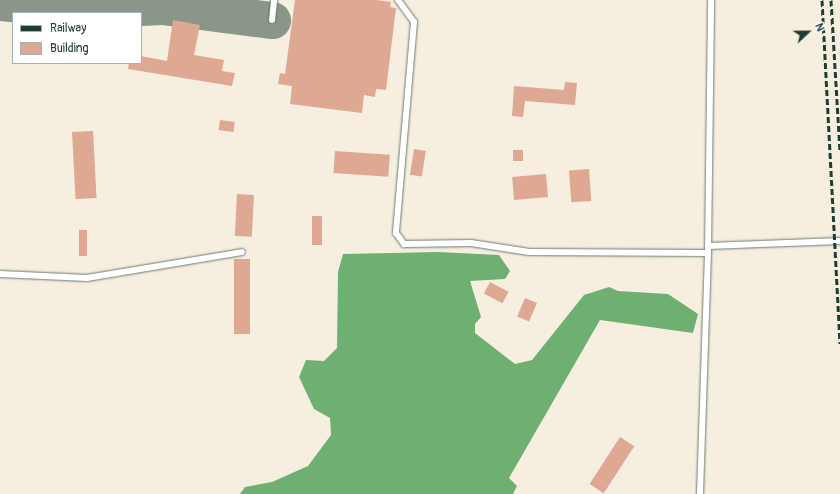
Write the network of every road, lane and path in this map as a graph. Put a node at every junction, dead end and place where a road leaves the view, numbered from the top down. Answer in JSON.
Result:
{"nodes":[{"id":1,"x":274,"y":0,"type":"edge"},
{"id":2,"x":398,"y":0,"type":"edge"},
{"id":3,"x":711,"y":0,"type":"edge"},
{"id":4,"x":272,"y":20,"type":"dead end"},
{"id":5,"x":840,"y":241,"type":"edge"},
{"id":6,"x":708,"y":246,"type":"junction"},
{"id":7,"x":242,"y":252,"type":"dead end"},
{"id":8,"x":708,"y":254,"type":"junction"},
{"id":9,"x":0,"y":274,"type":"edge"},
{"id":10,"x":700,"y":494,"type":"edge"}],
"edges":[{"from":1,"to":4,"type":"lane"},
{"from":2,"to":8,"type":"lane"},
{"from":3,"to":6,"type":"lane"},
{"from":5,"to":6,"type":"lane"},
{"from":6,"to":8,"type":"lane"},
{"from":7,"to":9,"type":"lane"},
{"from":8,"to":10,"type":"lane"}]}
